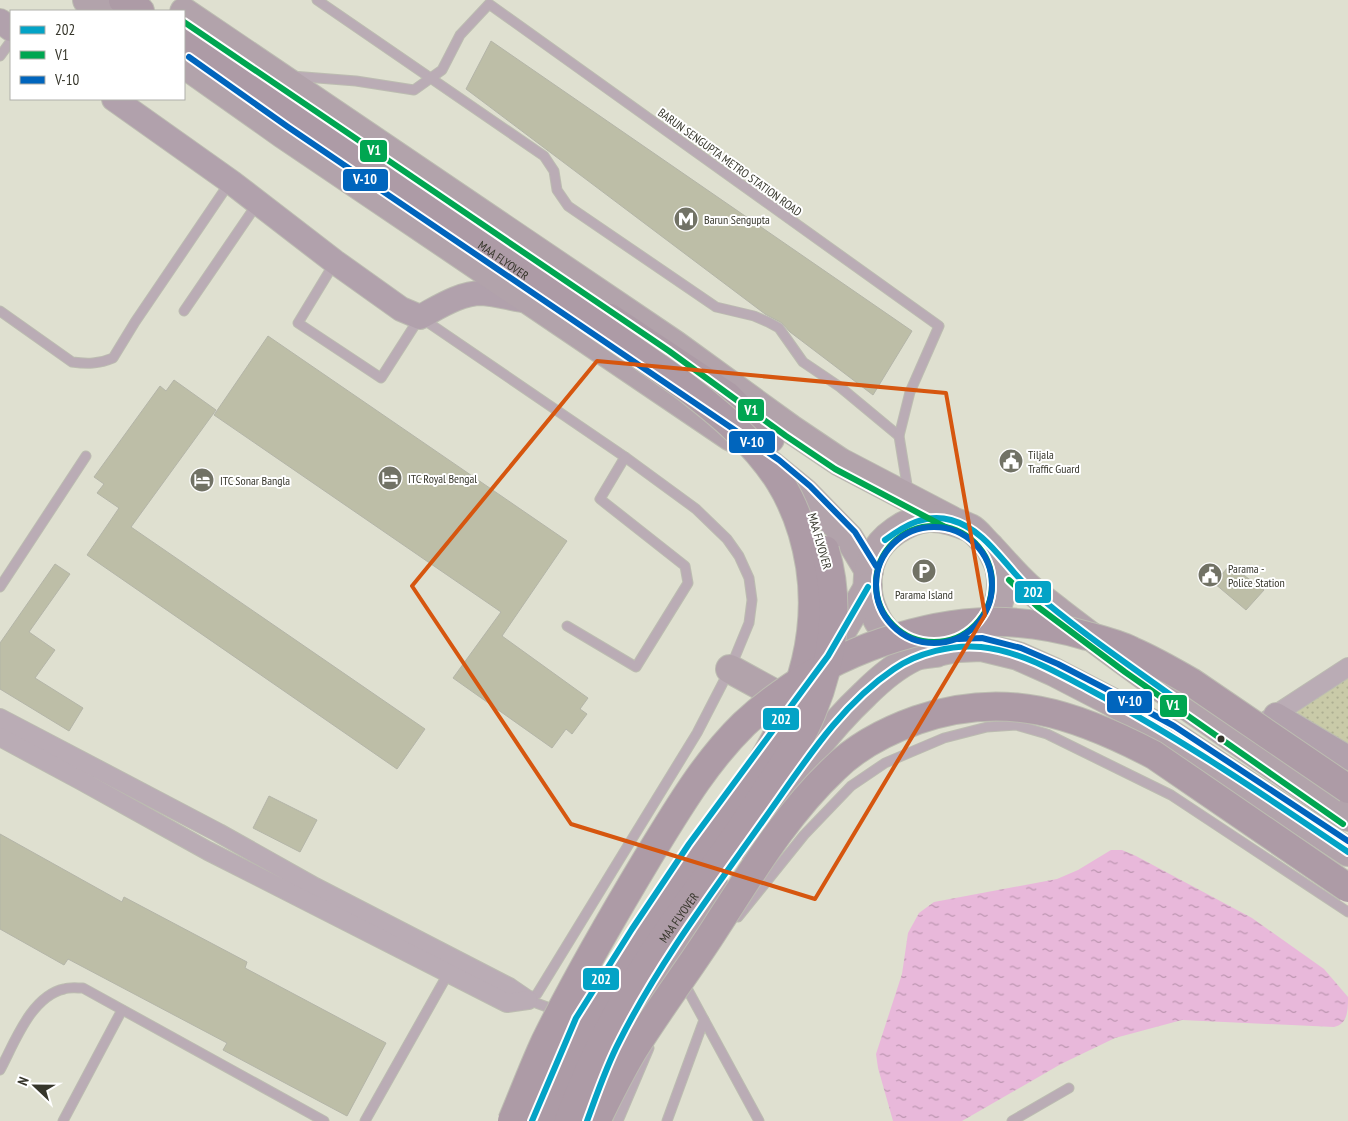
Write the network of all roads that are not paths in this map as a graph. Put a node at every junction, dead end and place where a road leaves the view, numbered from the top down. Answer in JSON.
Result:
{"nodes":[{"id":1,"x":87,"y":0,"type":"edge"},
{"id":2,"x":123,"y":0,"type":"edge"},
{"id":3,"x":146,"y":0,"type":"edge"},
{"id":4,"x":166,"y":0,"type":"edge"},
{"id":5,"x":317,"y":0,"type":"edge"},
{"id":6,"x":102,"y":10,"type":"edge"},
{"id":7,"x":138,"y":10,"type":"edge"},
{"id":8,"x":161,"y":10,"type":"edge"},
{"id":9,"x":180,"y":10,"type":"edge"},
{"id":10,"x":185,"y":13,"type":"edge"},
{"id":11,"x":185,"y":27,"type":"edge"},
{"id":12,"x":185,"y":41,"type":"edge"},
{"id":13,"x":10,"y":42,"type":"edge"},
{"id":14,"x":0,"y":56,"type":"edge"},
{"id":15,"x":185,"y":65,"type":"edge"},
{"id":16,"x":278,"y":76,"type":"junction"},
{"id":17,"x":430,"y":78,"type":"junction"},
{"id":18,"x":115,"y":100,"type":"edge"},
{"id":19,"x":230,"y":182,"type":"junction"},
{"id":20,"x":258,"y":202,"type":"junction"},
{"id":21,"x":335,"y":262,"type":"junction"},
{"id":22,"x":528,"y":301,"type":"junction"},
{"id":23,"x":0,"y":311,"type":"edge"},
{"id":24,"x":184,"y":311,"type":"dead end"},
{"id":25,"x":420,"y":317,"type":"junction"},
{"id":26,"x":899,"y":436,"type":"junction"},
{"id":27,"x":86,"y":456,"type":"dead end"},
{"id":28,"x":625,"y":457,"type":"junction"},
{"id":29,"x":910,"y":499,"type":"junction"},
{"id":30,"x":951,"y":520,"type":"junction"},
{"id":31,"x":990,"y":547,"type":"junction"},
{"id":32,"x":868,"y":579,"type":"junction"},
{"id":33,"x":0,"y":587,"type":"edge"},
{"id":34,"x":567,"y":626,"type":"dead end"},
{"id":35,"x":948,"y":650,"type":"junction"},
{"id":36,"x":1348,"y":666,"type":"edge"},
{"id":37,"x":730,"y":670,"type":"junction"},
{"id":38,"x":794,"y":704,"type":"junction"},
{"id":39,"x":1276,"y":715,"type":"junction"},
{"id":40,"x":0,"y":718,"type":"edge"},
{"id":41,"x":0,"y":737,"type":"edge"},
{"id":42,"x":1233,"y":737,"type":"junction"},
{"id":43,"x":1348,"y":758,"type":"edge"},
{"id":44,"x":1348,"y":789,"type":"edge"},
{"id":45,"x":1348,"y":817,"type":"edge"},
{"id":46,"x":1236,"y":837,"type":"junction"},
{"id":47,"x":213,"y":842,"type":"junction"},
{"id":48,"x":1299,"y":845,"type":"dead end"},
{"id":49,"x":1340,"y":850,"type":"edge"},
{"id":50,"x":1348,"y":888,"type":"edge"},
{"id":51,"x":1348,"y":912,"type":"edge"},
{"id":52,"x":734,"y":922,"type":"dead end"},
{"id":53,"x":716,"y":944,"type":"dead end"},
{"id":54,"x":673,"y":964,"type":"junction"},
{"id":55,"x":449,"y":972,"type":"junction"},
{"id":56,"x":686,"y":987,"type":"junction"},
{"id":57,"x":528,"y":1000,"type":"junction"},
{"id":58,"x":672,"y":1008,"type":"dead end"},
{"id":59,"x":122,"y":1010,"type":"junction"},
{"id":60,"x":576,"y":1018,"type":"junction"},
{"id":61,"x":704,"y":1020,"type":"junction"},
{"id":62,"x":654,"y":1039,"type":"dead end"},
{"id":63,"x":0,"y":1070,"type":"edge"},
{"id":64,"x":1069,"y":1088,"type":"dead end"},
{"id":65,"x":63,"y":1121,"type":"edge"},
{"id":66,"x":324,"y":1121,"type":"edge"},
{"id":67,"x":365,"y":1121,"type":"edge"},
{"id":68,"x":512,"y":1121,"type":"edge"},
{"id":69,"x":532,"y":1121,"type":"edge"},
{"id":70,"x":542,"y":1121,"type":"edge"},
{"id":71,"x":569,"y":1121,"type":"edge"},
{"id":72,"x":587,"y":1121,"type":"edge"},
{"id":73,"x":596,"y":1121,"type":"edge"},
{"id":74,"x":618,"y":1121,"type":"edge"},
{"id":75,"x":667,"y":1121,"type":"edge"},
{"id":76,"x":759,"y":1121,"type":"edge"},
{"id":77,"x":1012,"y":1121,"type":"edge"}],
"edges":[{"from":1,"to":6,"type":"main road"},
{"from":2,"to":7,"type":"highway"},
{"from":3,"to":8,"type":"highway"},
{"from":4,"to":9,"type":"main road"},
{"from":5,"to":17,"type":"lane"},
{"from":10,"to":16,"type":"main road"},
{"from":11,"to":71,"type":"highway","name":"MAA FLYOVER","bridge":true},
{"from":12,"to":70,"type":"highway","name":"MAA FLYOVER","bridge":true},
{"from":13,"to":14,"type":"lane"},
{"from":15,"to":22,"type":"main road"},
{"from":16,"to":17,"type":"lane","name":"BARUN SENGUPTA METRO STATION ROAD"},
{"from":16,"to":29,"type":"main road"},
{"from":17,"to":26,"type":"lane"},
{"from":17,"to":26,"type":"lane","name":"BARUN SENGUPTA METRO STATION ROAD"},
{"from":18,"to":19,"type":"street"},
{"from":19,"to":20,"type":"street"},
{"from":19,"to":23,"type":"lane"},
{"from":20,"to":21,"type":"street"},
{"from":20,"to":24,"type":"lane"},
{"from":21,"to":25,"type":"street"},
{"from":21,"to":25,"type":"lane"},
{"from":22,"to":25,"type":"street"},
{"from":22,"to":32,"type":"main road"},
{"from":25,"to":28,"type":"lane"},
{"from":26,"to":29,"type":"lane","name":"BARUN SENGUPTA METRO STATION ROAD"},
{"from":27,"to":33,"type":"lane"},
{"from":28,"to":34,"type":"lane"},
{"from":28,"to":37,"type":"lane"},
{"from":29,"to":30,"type":"main road"},
{"from":30,"to":31,"type":"main road"},
{"from":30,"to":32,"type":"main road"},
{"from":31,"to":35,"type":"main road"},
{"from":31,"to":42,"type":"main road"},
{"from":32,"to":35,"type":"main road"},
{"from":32,"to":38,"type":"main road"},
{"from":35,"to":49,"type":"main road"},
{"from":35,"to":54,"type":"main road"},
{"from":36,"to":39,"type":"street"},
{"from":37,"to":38,"type":"main road"},
{"from":37,"to":57,"type":"lane"},
{"from":38,"to":60,"type":"main road"},
{"from":39,"to":42,"type":"street"},
{"from":39,"to":43,"type":"street"},
{"from":40,"to":47,"type":"street"},
{"from":41,"to":47,"type":"street"},
{"from":42,"to":45,"type":"main road"},
{"from":44,"to":68,"type":"highway","bridge":true},
{"from":46,"to":48,"type":"lane"},
{"from":46,"to":51,"type":"lane"},
{"from":46,"to":52,"type":"lane"},
{"from":47,"to":55,"type":"street"},
{"from":47,"to":57,"type":"street"},
{"from":50,"to":73,"type":"highway","bridge":true},
{"from":53,"to":56,"type":"lane"},
{"from":54,"to":56,"type":"lane"},
{"from":54,"to":72,"type":"main road"},
{"from":55,"to":57,"type":"street"},
{"from":55,"to":67,"type":"lane"},
{"from":56,"to":58,"type":"lane"},
{"from":56,"to":61,"type":"lane"},
{"from":57,"to":60,"type":"lane"},
{"from":59,"to":63,"type":"lane"},
{"from":59,"to":65,"type":"lane"},
{"from":59,"to":66,"type":"lane"},
{"from":60,"to":69,"type":"main road"},
{"from":61,"to":75,"type":"lane"},
{"from":61,"to":76,"type":"lane"},
{"from":62,"to":74,"type":"lane"},
{"from":64,"to":77,"type":"lane"}]}
